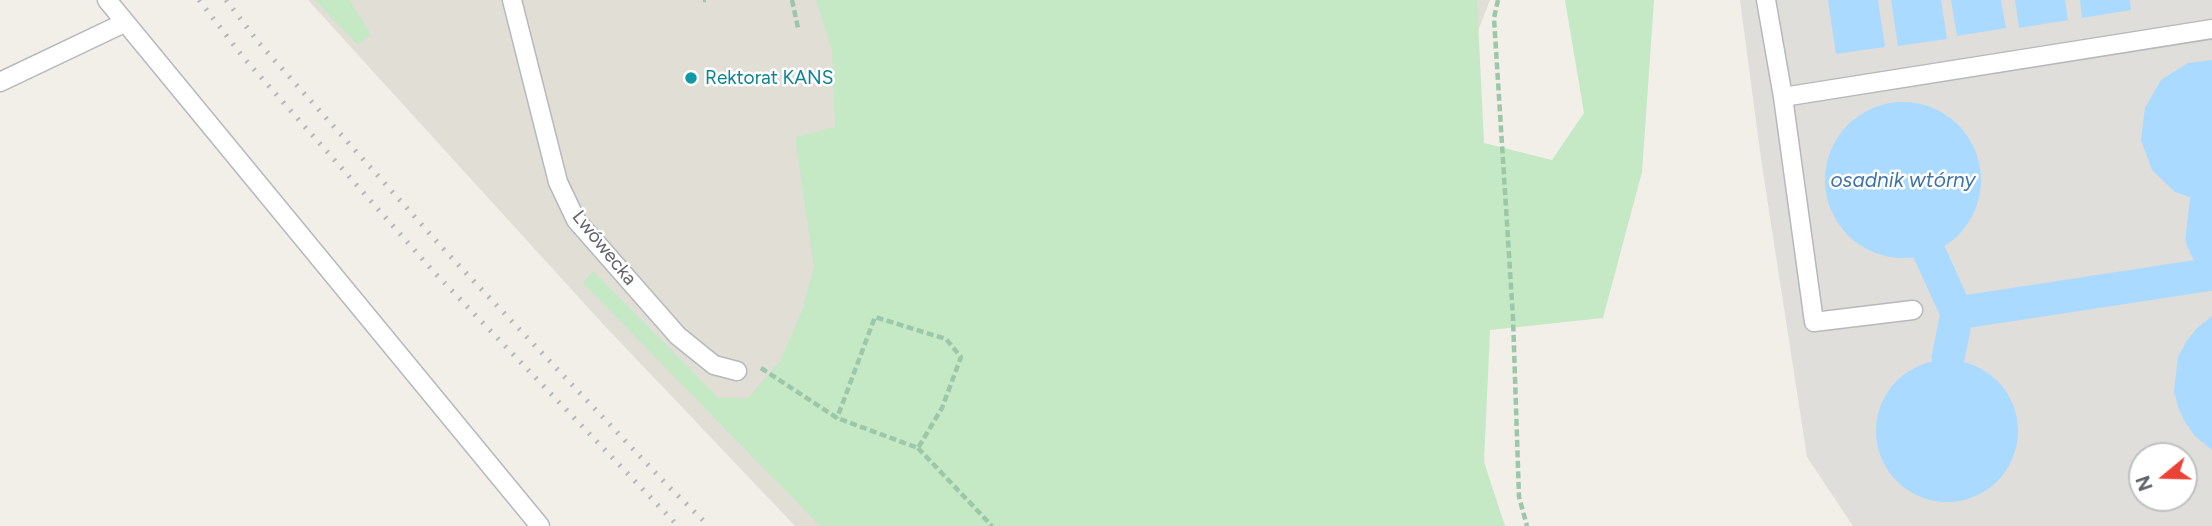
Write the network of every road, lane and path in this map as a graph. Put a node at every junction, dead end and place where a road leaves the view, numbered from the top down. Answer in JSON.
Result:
{"nodes":[{"id":1,"x":107,"y":0,"type":"edge"},
{"id":2,"x":512,"y":0,"type":"edge"},
{"id":3,"x":792,"y":0,"type":"edge"},
{"id":4,"x":1498,"y":0,"type":"edge"},
{"id":5,"x":1766,"y":0,"type":"edge"},
{"id":6,"x":124,"y":23,"type":"junction"},
{"id":7,"x":798,"y":28,"type":"dead end"},
{"id":8,"x":2212,"y":29,"type":"edge"},
{"id":9,"x":0,"y":82,"type":"edge"},
{"id":10,"x":1783,"y":97,"type":"junction"},
{"id":11,"x":1913,"y":310,"type":"dead end"},
{"id":12,"x":744,"y":366,"type":"joint"},
{"id":13,"x":837,"y":418,"type":"junction"},
{"id":14,"x":918,"y":448,"type":"junction"},
{"id":15,"x":540,"y":526,"type":"edge"},
{"id":16,"x":992,"y":526,"type":"edge"},
{"id":17,"x":1527,"y":526,"type":"edge"}],
"edges":[{"from":1,"to":6,"type":"lane"},
{"from":2,"to":12,"type":"lane","name":"Lwówecka"},
{"from":3,"to":7,"type":"path"},
{"from":4,"to":17,"type":"path"},
{"from":5,"to":10,"type":"lane"},
{"from":6,"to":9,"type":"lane"},
{"from":6,"to":15,"type":"lane"},
{"from":8,"to":10,"type":"lane"},
{"from":10,"to":11,"type":"lane"},
{"from":12,"to":13,"type":"path"},
{"from":13,"to":14,"type":"path"},
{"from":13,"to":14,"type":"path"},
{"from":14,"to":16,"type":"path"}]}
